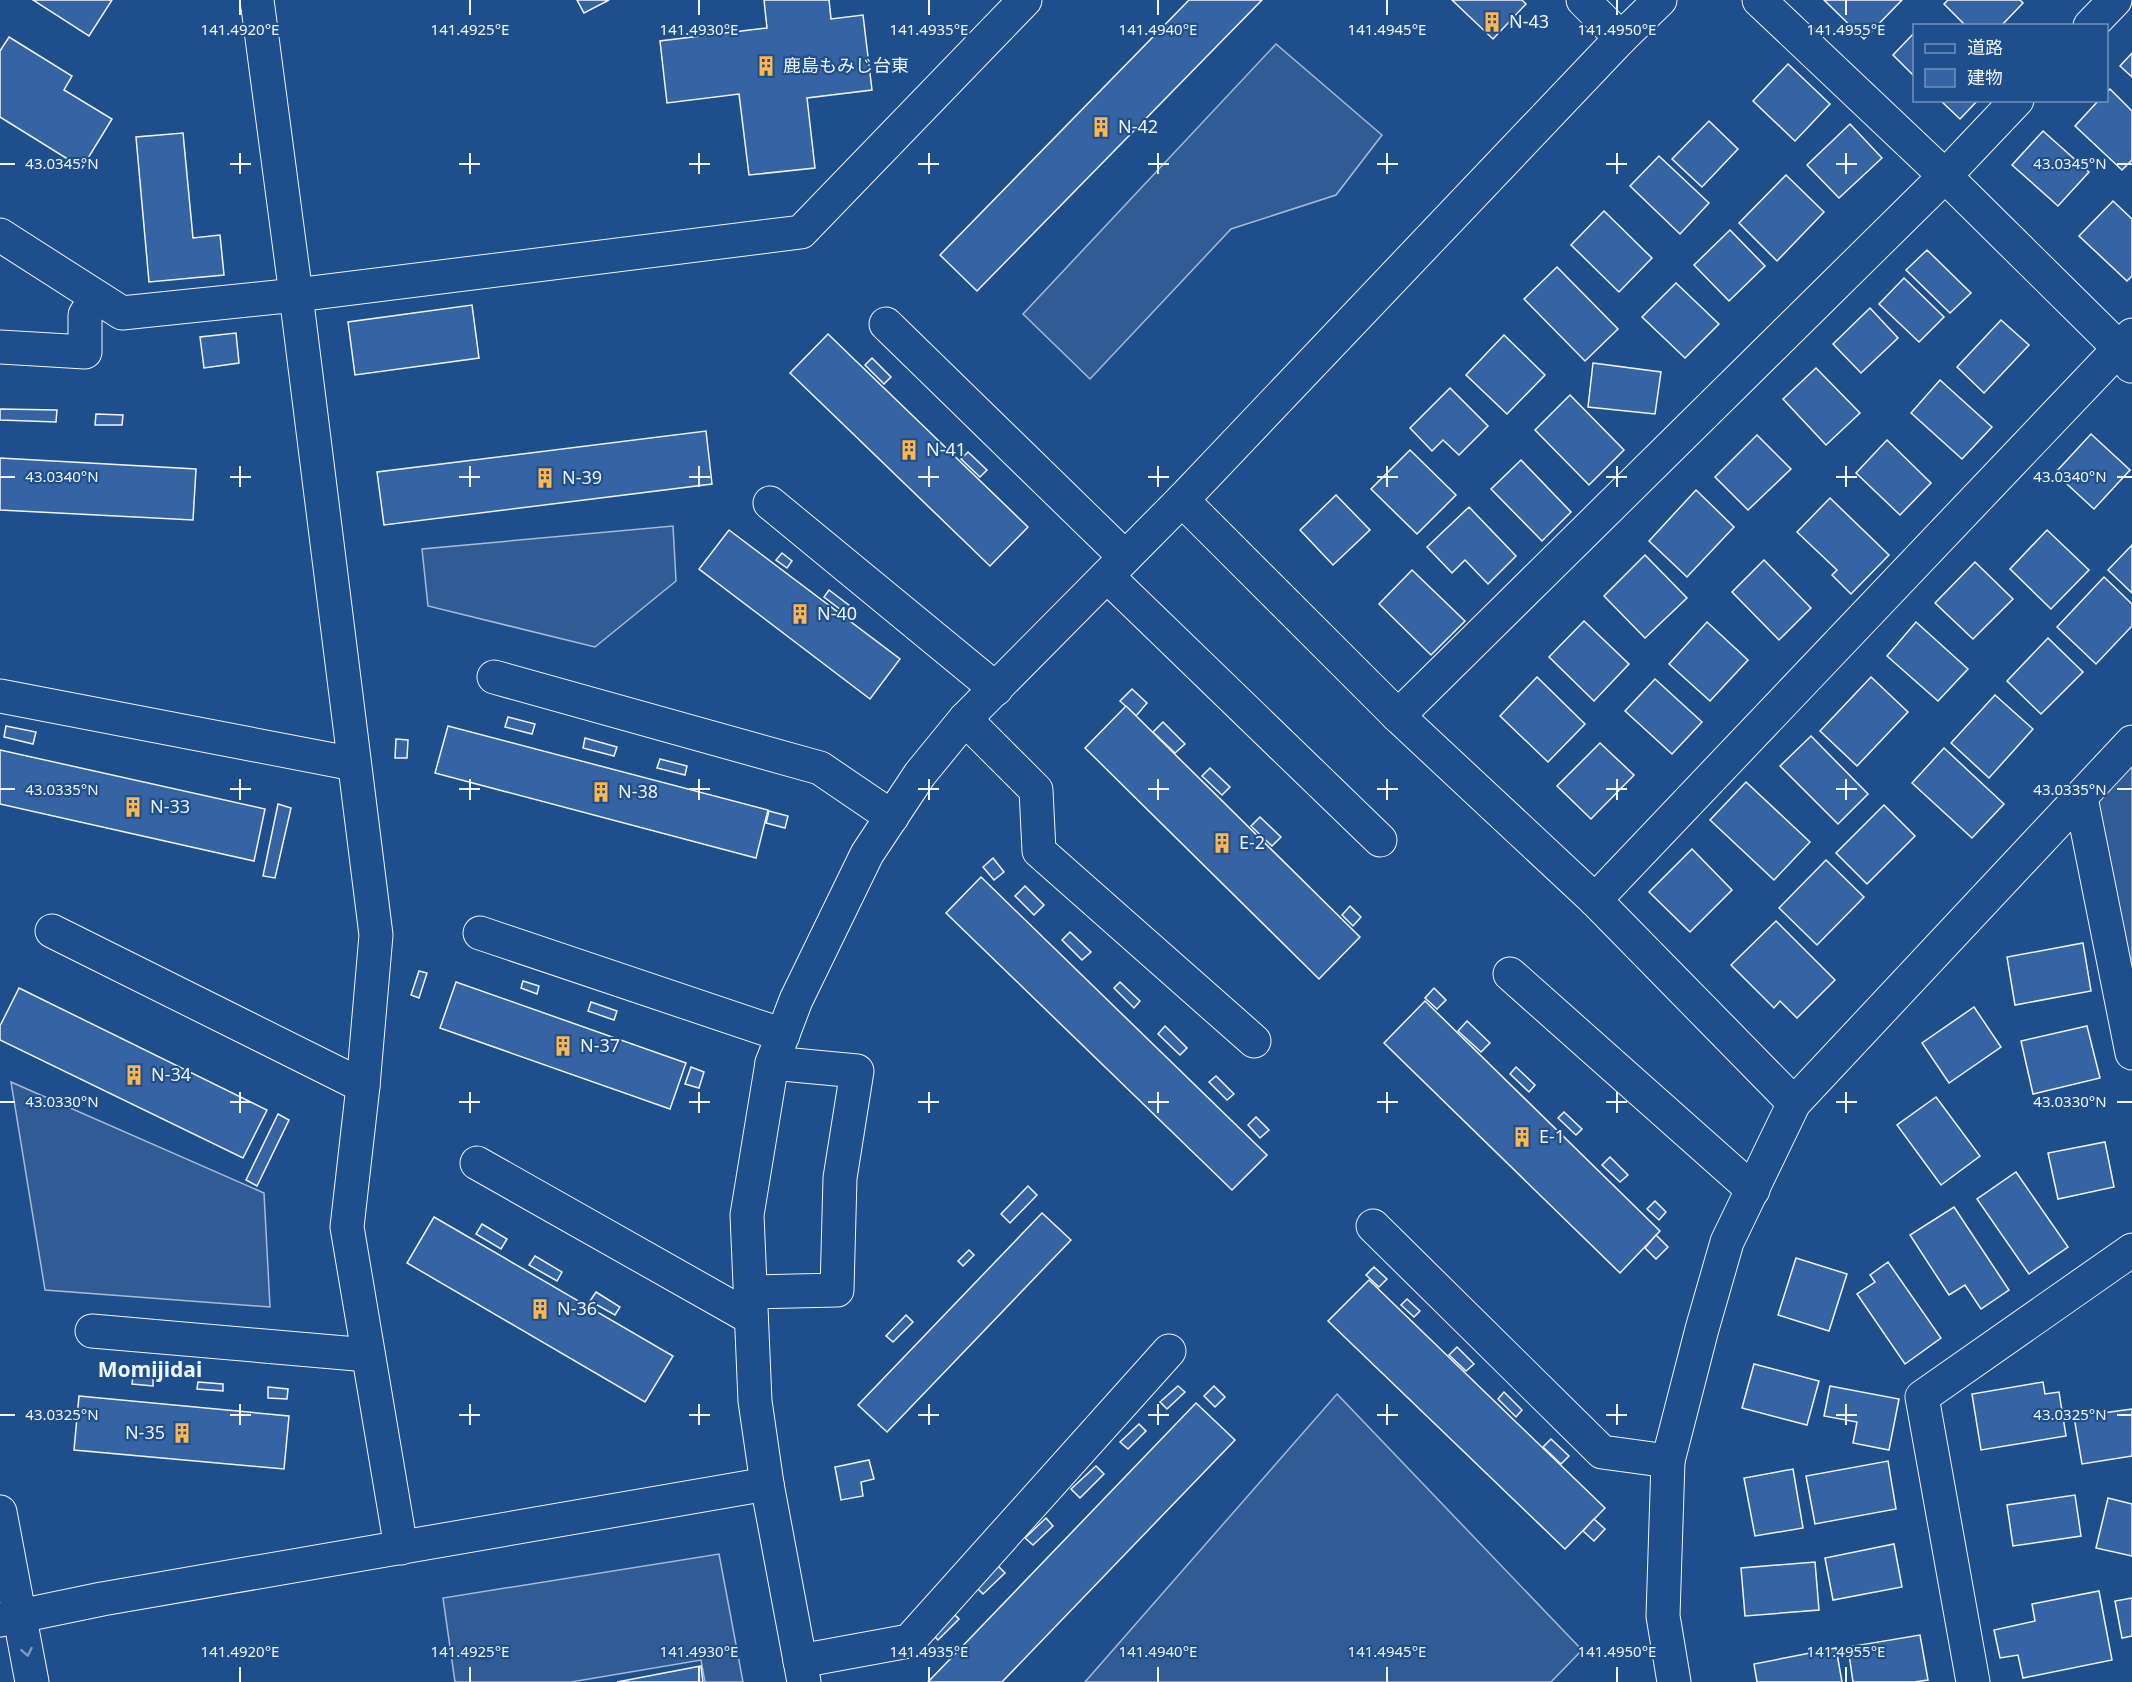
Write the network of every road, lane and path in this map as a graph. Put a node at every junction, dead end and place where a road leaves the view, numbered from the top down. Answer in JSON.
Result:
{"nodes":[{"id":1,"x":256,"y":0,"type":"edge"},
{"id":2,"x":1025,"y":0,"type":"edge"},
{"id":3,"x":1583,"y":0,"type":"edge"},
{"id":4,"x":1660,"y":0,"type":"edge"},
{"id":5,"x":1759,"y":0,"type":"edge"},
{"id":6,"x":2115,"y":0,"type":"edge"},
{"id":7,"x":2092,"y":24,"type":"edge"},
{"id":8,"x":1621,"y":38,"type":"junction"},
{"id":9,"x":2016,"y":102,"type":"edge"},
{"id":10,"x":1945,"y":176,"type":"junction"},
{"id":11,"x":0,"y":236,"type":"edge"},
{"id":12,"x":296,"y":295,"type":"junction"},
{"id":13,"x":96,"y":297,"type":"junction"},
{"id":14,"x":886,"y":324,"type":"dead end"},
{"id":15,"x":0,"y":347,"type":"edge"},
{"id":16,"x":2128,"y":350,"type":"edge"},
{"id":17,"x":1182,"y":500,"type":"junction"},
{"id":18,"x":770,"y":503,"type":"dead end"},
{"id":19,"x":1116,"y":566,"type":"junction"},
{"id":20,"x":495,"y":677,"type":"dead end"},
{"id":21,"x":996,"y":689,"type":"junction"},
{"id":22,"x":0,"y":696,"type":"edge"},
{"id":23,"x":1398,"y":716,"type":"junction"},
{"id":24,"x":965,"y":719,"type":"junction"},
{"id":25,"x":2132,"y":742,"type":"edge"},
{"id":26,"x":354,"y":764,"type":"junction"},
{"id":27,"x":2081,"y":798,"type":"junction"},
{"id":28,"x":892,"y":817,"type":"junction"},
{"id":29,"x":1380,"y":840,"type":"dead end"},
{"id":30,"x":1595,"y":900,"type":"junction"},
{"id":31,"x":52,"y":931,"type":"dead end"},
{"id":32,"x":480,"y":933,"type":"dead end"},
{"id":33,"x":1510,"y":974,"type":"dead end"},
{"id":34,"x":1254,"y":1041,"type":"dead end"},
{"id":35,"x":777,"y":1049,"type":"junction"},
{"id":36,"x":2132,"y":1053,"type":"edge"},
{"id":37,"x":363,"y":1086,"type":"junction"},
{"id":38,"x":1794,"y":1103,"type":"junction"},
{"id":39,"x":477,"y":1163,"type":"dead end"},
{"id":40,"x":1753,"y":1190,"type":"junction"},
{"id":41,"x":1373,"y":1226,"type":"dead end"},
{"id":42,"x":2132,"y":1250,"type":"edge"},
{"id":43,"x":751,"y":1305,"type":"junction"},
{"id":44,"x":92,"y":1330,"type":"dead end"},
{"id":45,"x":1169,"y":1350,"type":"dead end"},
{"id":46,"x":368,"y":1355,"type":"junction"},
{"id":47,"x":1668,"y":1461,"type":"junction"},
{"id":48,"x":767,"y":1484,"type":"junction"},
{"id":49,"x":0,"y":1512,"type":"edge"},
{"id":50,"x":401,"y":1548,"type":"junction"},
{"id":51,"x":10,"y":1618,"type":"edge"},
{"id":52,"x":802,"y":1671,"type":"edge"},
{"id":53,"x":32,"y":1682,"type":"edge"},
{"id":54,"x":1674,"y":1682,"type":"edge"},
{"id":55,"x":1972,"y":1682,"type":"edge"}],
"edges":[{"from":1,"to":12,"type":"street"},
{"from":2,"to":12,"type":"street"},
{"from":3,"to":8,"type":"street"},
{"from":4,"to":8,"type":"street"},
{"from":5,"to":10,"type":"street"},
{"from":6,"to":7,"type":"street"},
{"from":8,"to":17,"type":"street"},
{"from":9,"to":10,"type":"street"},
{"from":10,"to":16,"type":"street"},
{"from":10,"to":23,"type":"street"},
{"from":11,"to":13,"type":"street"},
{"from":12,"to":13,"type":"street"},
{"from":12,"to":26,"type":"street"},
{"from":13,"to":15,"type":"street"},
{"from":14,"to":19,"type":"street"},
{"from":16,"to":30,"type":"street"},
{"from":17,"to":19,"type":"street"},
{"from":17,"to":23,"type":"street"},
{"from":18,"to":21,"type":"street"},
{"from":19,"to":21,"type":"street"},
{"from":19,"to":29,"type":"street"},
{"from":20,"to":28,"type":"street"},
{"from":21,"to":24,"type":"street"},
{"from":22,"to":26,"type":"street"},
{"from":23,"to":30,"type":"street"},
{"from":24,"to":28,"type":"street"},
{"from":24,"to":34,"type":"street"},
{"from":25,"to":27,"type":"street"},
{"from":26,"to":37,"type":"street"},
{"from":27,"to":36,"type":"street"},
{"from":27,"to":38,"type":"street"},
{"from":28,"to":35,"type":"street"},
{"from":30,"to":38,"type":"street"},
{"from":31,"to":37,"type":"street"},
{"from":32,"to":35,"type":"street"},
{"from":33,"to":40,"type":"street"},
{"from":35,"to":43,"type":"street"},
{"from":35,"to":43,"type":"street"},
{"from":37,"to":46,"type":"street"},
{"from":38,"to":40,"type":"street"},
{"from":39,"to":43,"type":"street"},
{"from":40,"to":47,"type":"street"},
{"from":41,"to":47,"type":"street"},
{"from":42,"to":55,"type":"street"},
{"from":43,"to":48,"type":"street"},
{"from":44,"to":46,"type":"street"},
{"from":45,"to":52,"type":"street"},
{"from":46,"to":50,"type":"street"},
{"from":47,"to":54,"type":"street"},
{"from":48,"to":50,"type":"street"},
{"from":48,"to":52,"type":"street"},
{"from":49,"to":51,"type":"street"},
{"from":50,"to":51,"type":"street"},
{"from":51,"to":53,"type":"street","one_way":true}]}
